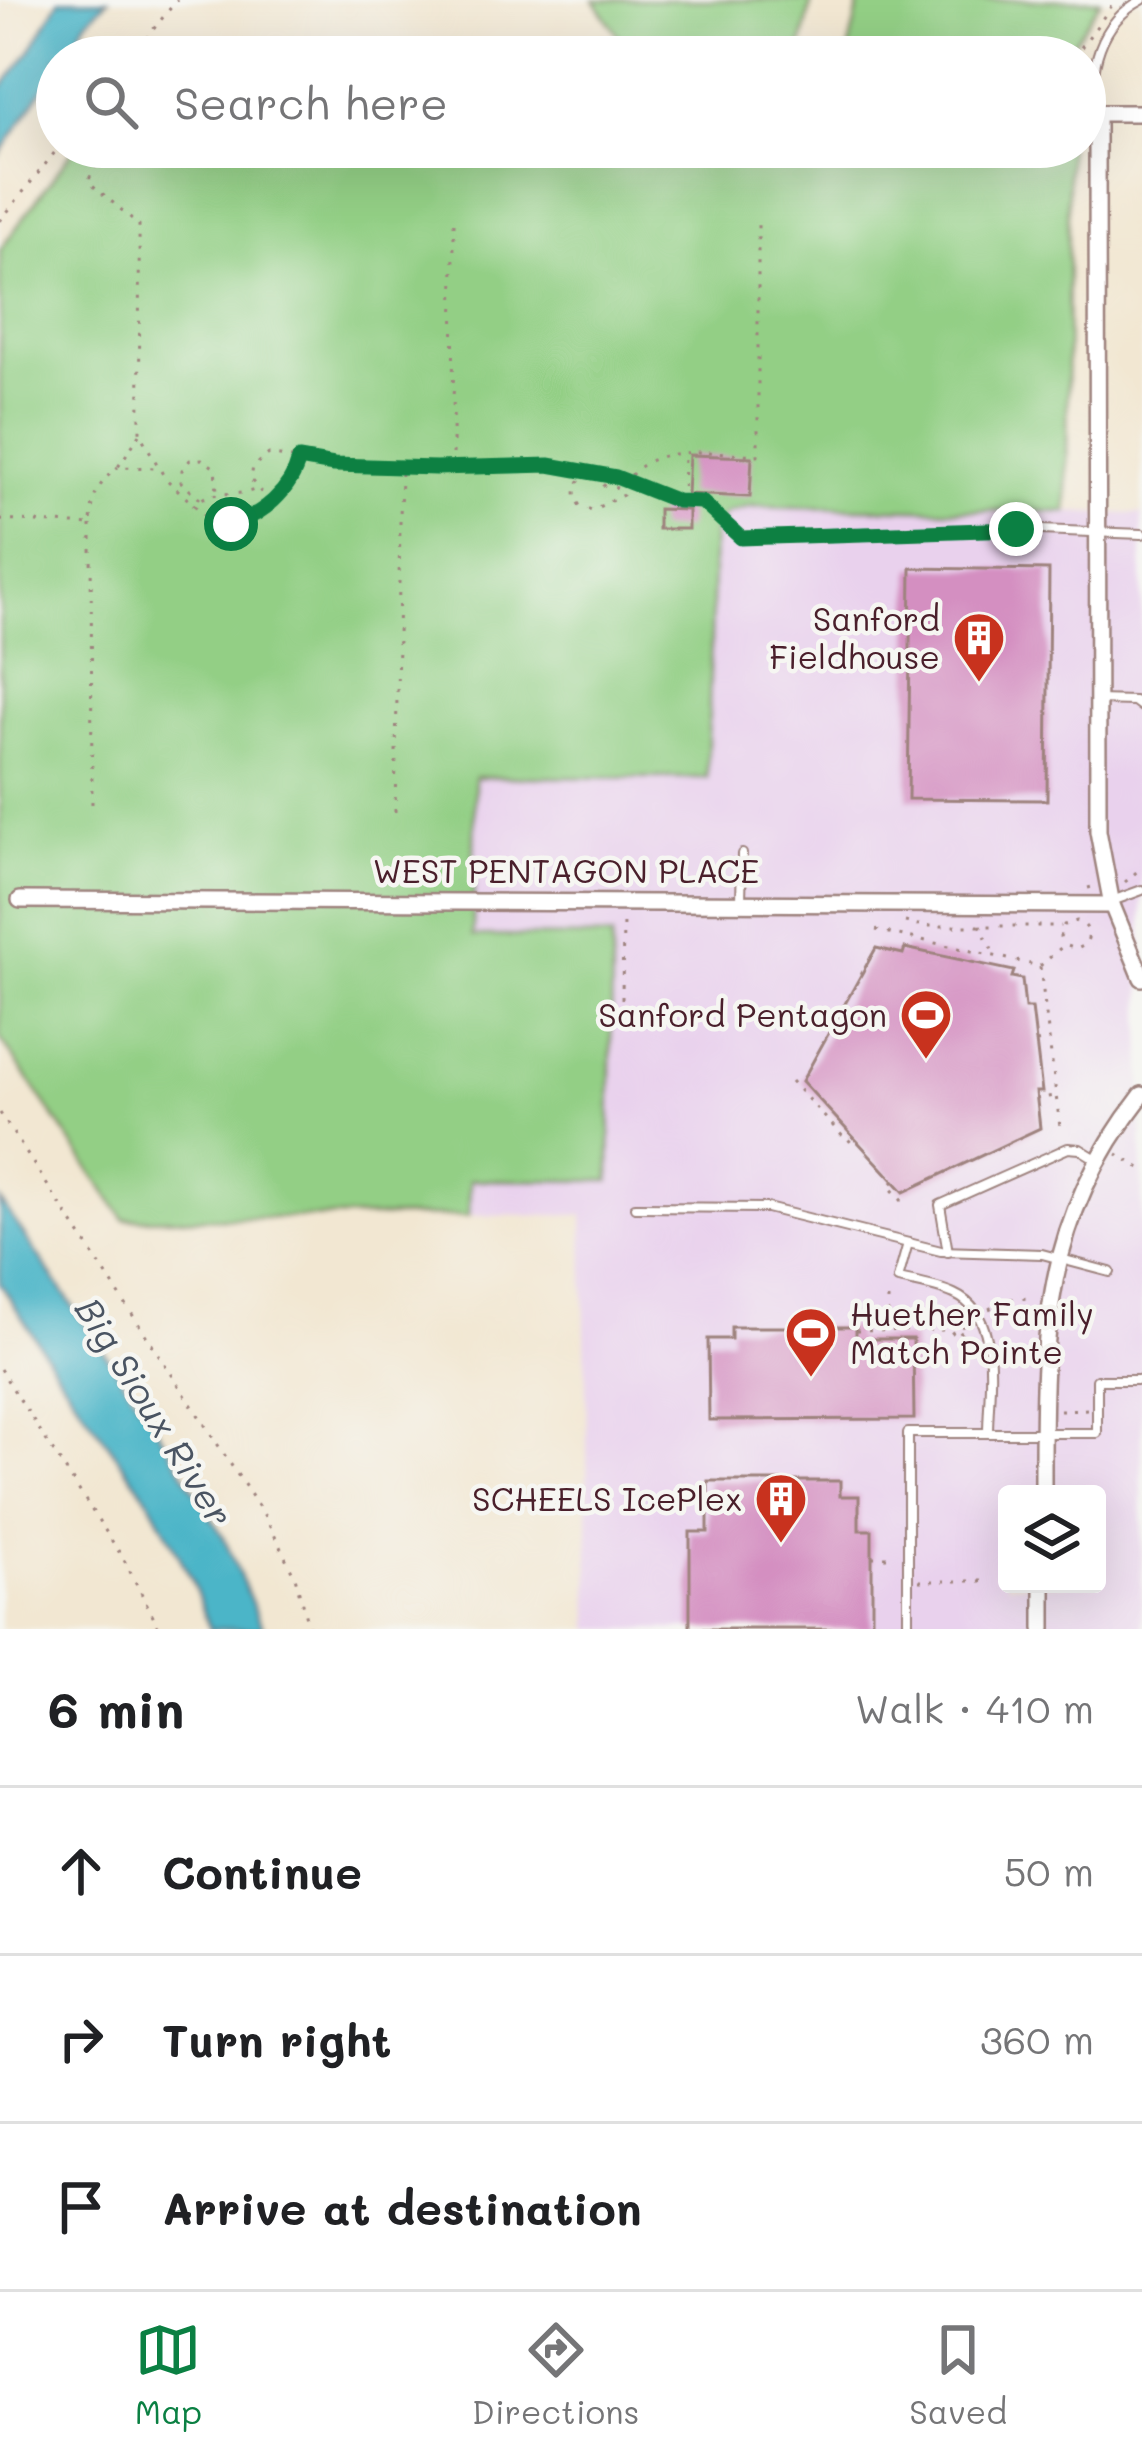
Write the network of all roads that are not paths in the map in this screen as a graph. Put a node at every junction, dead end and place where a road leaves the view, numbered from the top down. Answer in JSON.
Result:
{"nodes":[{"id":1,"x":1142,"y":0,"type":"edge"},
{"id":2,"x":1106,"y":39,"type":"edge"},
{"id":3,"x":1106,"y":113,"type":"edge"},
{"id":4,"x":1142,"y":113,"type":"edge"},
{"id":5,"x":1097,"y":168,"type":"edge"},
{"id":6,"x":1096,"y":531,"type":"junction"},
{"id":7,"x":1142,"y":534,"type":"edge"},
{"id":8,"x":741,"y":538,"type":"road end"},
{"id":9,"x":1096,"y":700,"type":"junction"},
{"id":10,"x":1141,"y":704,"type":"edge"},
{"id":11,"x":742,"y":854,"type":"dead end"},
{"id":12,"x":1142,"y":890,"type":"edge"},
{"id":13,"x":20,"y":900,"type":"dead end"},
{"id":14,"x":742,"y":902,"type":"junction"},
{"id":15,"x":1111,"y":903,"type":"junction"},
{"id":16,"x":1142,"y":978,"type":"edge"},
{"id":17,"x":1142,"y":1096,"type":"edge"},
{"id":18,"x":1098,"y":1160,"type":"junction"},
{"id":19,"x":634,"y":1207,"type":"dead end"},
{"id":20,"x":908,"y":1243,"type":"junction"},
{"id":21,"x":948,"y":1252,"type":"junction"},
{"id":22,"x":1058,"y":1256,"type":"junction"},
{"id":23,"x":1111,"y":1272,"type":"dead end"},
{"id":24,"x":1142,"y":1380,"type":"edge"},
{"id":25,"x":988,"y":1433,"type":"junction"},
{"id":26,"x":1043,"y":1433,"type":"junction"},
{"id":27,"x":1043,"y":1485,"type":"edge"},
{"id":28,"x":1043,"y":1593,"type":"edge"},
{"id":29,"x":908,"y":1629,"type":"edge"},
{"id":30,"x":1043,"y":1629,"type":"edge"}],
"edges":[{"from":1,"to":2,"type":"lane"},
{"from":3,"to":4,"type":"street"},
{"from":5,"to":6,"type":"street"},
{"from":6,"to":7,"type":"lane"},
{"from":6,"to":8,"type":"lane"},
{"from":6,"to":9,"type":"street"},
{"from":9,"to":10,"type":"lane"},
{"from":9,"to":15,"type":"street"},
{"from":11,"to":14,"type":"lane"},
{"from":12,"to":15,"type":"lane"},
{"from":13,"to":14,"type":"street","name":"WEST PENTAGON PLACE"},
{"from":14,"to":15,"type":"street","name":"WEST PENTAGON PLACE"},
{"from":15,"to":16,"type":"street"},
{"from":17,"to":18,"type":"street"},
{"from":18,"to":21,"type":"lane"},
{"from":18,"to":22,"type":"street"},
{"from":19,"to":20,"type":"lane"},
{"from":20,"to":21,"type":"lane"},
{"from":20,"to":25,"type":"lane"},
{"from":21,"to":22,"type":"lane"},
{"from":22,"to":23,"type":"lane"},
{"from":22,"to":26,"type":"street"},
{"from":24,"to":26,"type":"lane"},
{"from":25,"to":26,"type":"lane"},
{"from":25,"to":29,"type":"lane"},
{"from":26,"to":27,"type":"street"},
{"from":28,"to":30,"type":"street"}]}
